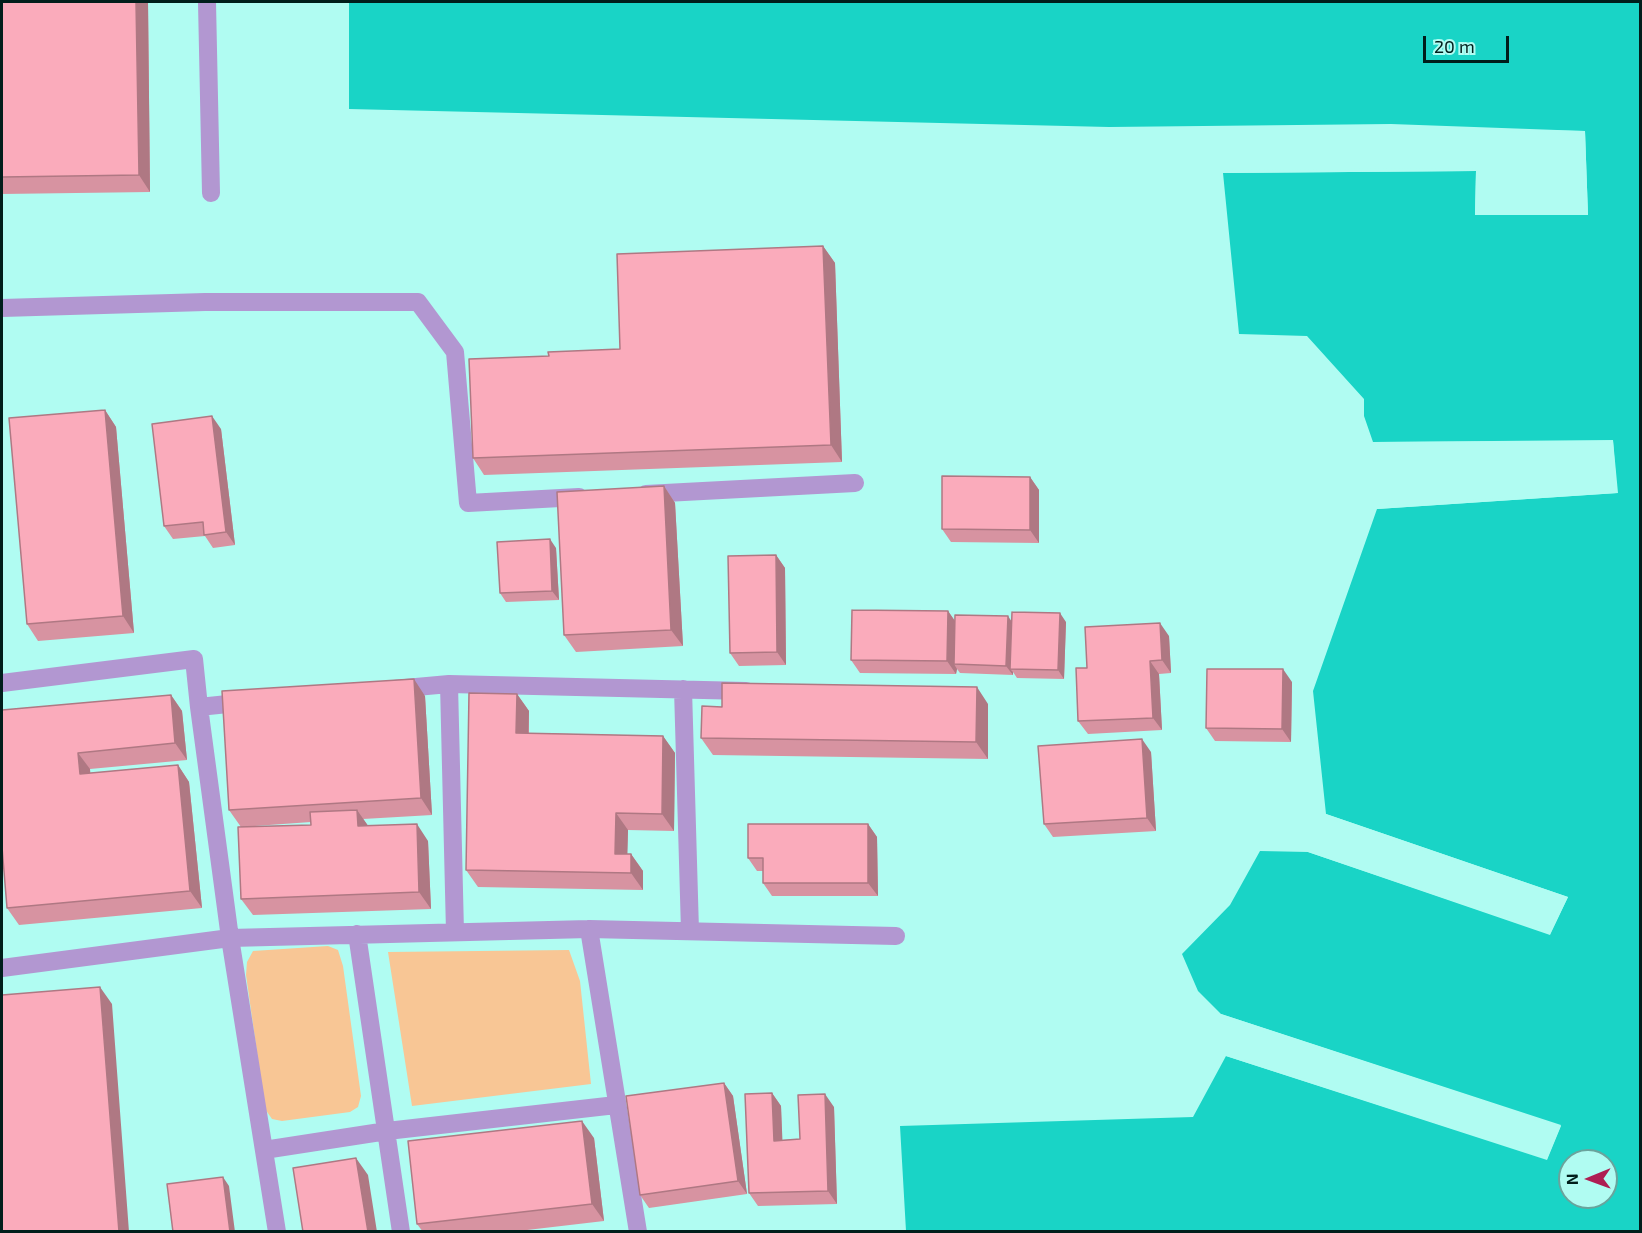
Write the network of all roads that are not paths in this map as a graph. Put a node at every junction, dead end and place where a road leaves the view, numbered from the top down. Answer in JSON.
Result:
{"nodes":[{"id":1,"x":207,"y":2,"type":"edge"},
{"id":2,"x":211,"y":193,"type":"dead end"},
{"id":3,"x":2,"y":309,"type":"edge"},
{"id":4,"x":855,"y":483,"type":"dead end"},
{"id":5,"x":632,"y":495,"type":"edge"},
{"id":6,"x":597,"y":496,"type":"edge"},
{"id":7,"x":2,"y":683,"type":"edge"},
{"id":8,"x":449,"y":684,"type":"junction"},
{"id":9,"x":683,"y":689,"type":"junction"},
{"id":10,"x":378,"y":691,"type":"edge"},
{"id":11,"x":763,"y":692,"type":"edge"},
{"id":12,"x":258,"y":701,"type":"edge"},
{"id":13,"x":199,"y":707,"type":"junction"},
{"id":14,"x":589,"y":929,"type":"junction"},
{"id":15,"x":690,"y":931,"type":"junction"},
{"id":16,"x":455,"y":932,"type":"junction"},
{"id":17,"x":357,"y":934,"type":"junction"},
{"id":18,"x":896,"y":936,"type":"dead end"},
{"id":19,"x":230,"y":938,"type":"junction"},
{"id":20,"x":2,"y":968,"type":"edge"},
{"id":21,"x":616,"y":1106,"type":"junction"},
{"id":22,"x":387,"y":1131,"type":"junction"},
{"id":23,"x":264,"y":1150,"type":"junction"},
{"id":24,"x":277,"y":1232,"type":"edge"},
{"id":25,"x":401,"y":1232,"type":"edge"},
{"id":26,"x":638,"y":1232,"type":"edge"}],
"edges":[{"from":1,"to":2,"type":"lane"},
{"from":3,"to":6,"type":"lane"},
{"from":4,"to":5,"type":"lane"},
{"from":7,"to":13,"type":"lane"},
{"from":8,"to":9,"type":"lane"},
{"from":8,"to":10,"type":"lane"},
{"from":8,"to":16,"type":"lane"},
{"from":9,"to":11,"type":"lane"},
{"from":9,"to":15,"type":"lane"},
{"from":12,"to":13,"type":"lane"},
{"from":13,"to":19,"type":"lane"},
{"from":14,"to":15,"type":"lane"},
{"from":14,"to":16,"type":"lane"},
{"from":14,"to":21,"type":"lane"},
{"from":15,"to":18,"type":"lane"},
{"from":16,"to":17,"type":"lane"},
{"from":17,"to":19,"type":"lane"},
{"from":17,"to":22,"type":"lane"},
{"from":19,"to":20,"type":"lane"},
{"from":19,"to":23,"type":"lane"},
{"from":21,"to":22,"type":"lane"},
{"from":21,"to":26,"type":"lane"},
{"from":22,"to":23,"type":"lane"},
{"from":22,"to":25,"type":"lane"},
{"from":23,"to":24,"type":"lane"}]}
